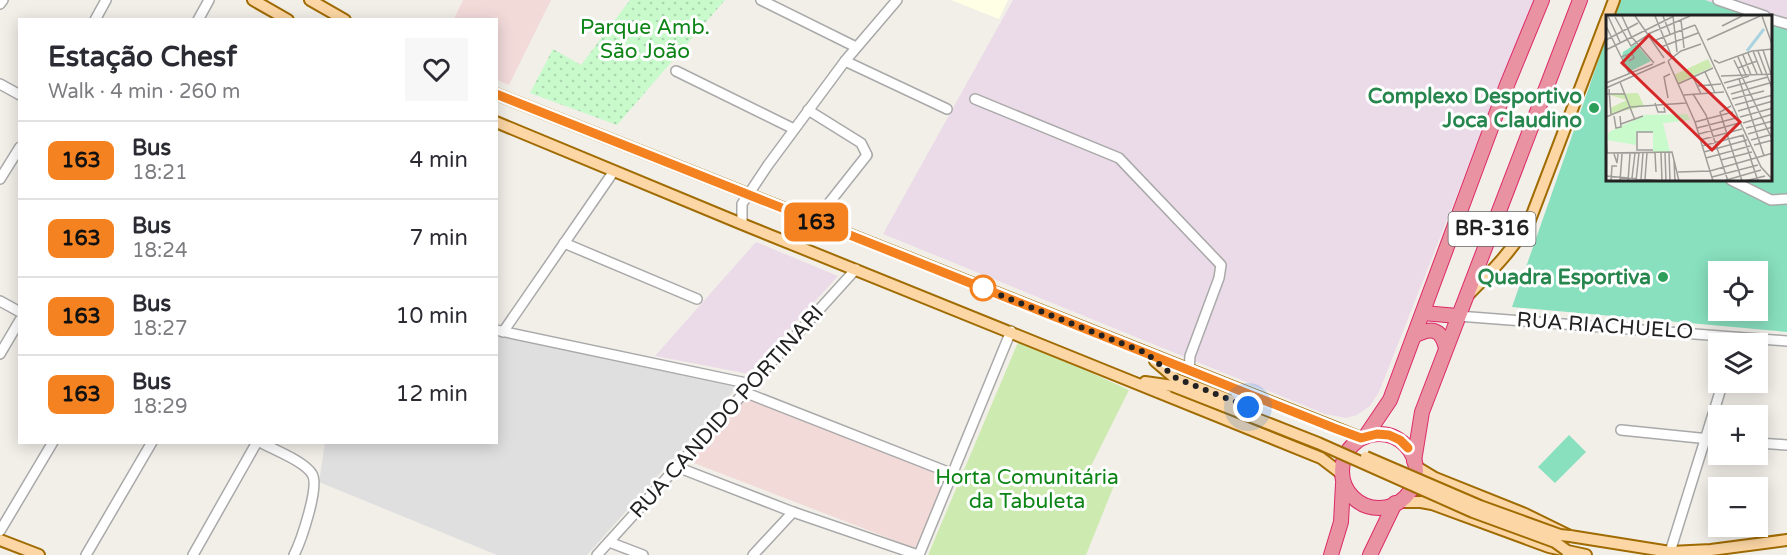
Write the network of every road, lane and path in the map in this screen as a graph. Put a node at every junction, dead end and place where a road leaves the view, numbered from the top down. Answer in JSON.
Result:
{"nodes":[{"id":1,"x":3,"y":0,"type":"edge"},
{"id":2,"x":106,"y":0,"type":"edge"},
{"id":3,"x":209,"y":0,"type":"edge"},
{"id":4,"x":254,"y":0,"type":"edge"},
{"id":5,"x":310,"y":0,"type":"edge"},
{"id":6,"x":761,"y":0,"type":"edge"},
{"id":7,"x":897,"y":0,"type":"edge"},
{"id":8,"x":1542,"y":0,"type":"edge"},
{"id":9,"x":1580,"y":0,"type":"edge"},
{"id":10,"x":1614,"y":0,"type":"edge"},
{"id":11,"x":1718,"y":0,"type":"edge"},
{"id":12,"x":0,"y":4,"type":"edge"},
{"id":13,"x":1608,"y":15,"type":"edge"},
{"id":14,"x":1762,"y":15,"type":"edge"},
{"id":15,"x":96,"y":18,"type":"edge"},
{"id":16,"x":199,"y":18,"type":"edge"},
{"id":17,"x":285,"y":18,"type":"edge"},
{"id":18,"x":342,"y":18,"type":"edge"},
{"id":19,"x":1606,"y":20,"type":"edge"},
{"id":20,"x":1772,"y":20,"type":"edge"},
{"id":21,"x":1787,"y":24,"type":"edge"},
{"id":22,"x":856,"y":47,"type":"junction"},
{"id":23,"x":845,"y":61,"type":"junction"},
{"id":24,"x":676,"y":71,"type":"dead end"},
{"id":25,"x":0,"y":84,"type":"edge"},
{"id":26,"x":18,"y":94,"type":"edge"},
{"id":27,"x":498,"y":95,"type":"edge"},
{"id":28,"x":975,"y":99,"type":"dead end"},
{"id":29,"x":947,"y":109,"type":"dead end"},
{"id":30,"x":808,"y":110,"type":"junction"},
{"id":31,"x":498,"y":123,"type":"edge"},
{"id":32,"x":794,"y":129,"type":"junction"},
{"id":33,"x":18,"y":150,"type":"edge"},
{"id":34,"x":614,"y":171,"type":"junction"},
{"id":35,"x":0,"y":179,"type":"edge"},
{"id":36,"x":1735,"y":182,"type":"edge"},
{"id":37,"x":748,"y":194,"type":"junction"},
{"id":38,"x":1787,"y":199,"type":"edge"},
{"id":39,"x":817,"y":223,"type":"junction"},
{"id":40,"x":742,"y":224,"type":"junction"},
{"id":41,"x":564,"y":243,"type":"junction"},
{"id":42,"x":856,"y":269,"type":"junction"},
{"id":43,"x":1466,"y":297,"type":"junction"},
{"id":44,"x":697,"y":299,"type":"dead end"},
{"id":45,"x":0,"y":302,"type":"edge"},
{"id":46,"x":18,"y":311,"type":"edge"},
{"id":47,"x":1423,"y":312,"type":"junction"},
{"id":48,"x":1458,"y":316,"type":"junction"},
{"id":49,"x":18,"y":323,"type":"edge"},
{"id":50,"x":500,"y":331,"type":"edge"},
{"id":51,"x":1011,"y":331,"type":"junction"},
{"id":52,"x":1414,"y":336,"type":"junction"},
{"id":53,"x":1708,"y":338,"type":"edge"},
{"id":54,"x":1768,"y":340,"type":"edge"},
{"id":55,"x":1787,"y":340,"type":"edge"},
{"id":56,"x":1446,"y":348,"type":"junction"},
{"id":57,"x":1146,"y":353,"type":"junction"},
{"id":58,"x":0,"y":354,"type":"edge"},
{"id":59,"x":1189,"y":370,"type":"junction"},
{"id":60,"x":1136,"y":382,"type":"junction"},
{"id":61,"x":1174,"y":382,"type":"junction"},
{"id":62,"x":751,"y":384,"type":"junction"},
{"id":63,"x":744,"y":392,"type":"junction"},
{"id":64,"x":1720,"y":393,"type":"edge"},
{"id":65,"x":1621,"y":430,"type":"dead end"},
{"id":66,"x":1363,"y":438,"type":"junction"},
{"id":67,"x":1705,"y":439,"type":"junction"},
{"id":68,"x":1708,"y":439,"type":"edge"},
{"id":69,"x":52,"y":444,"type":"edge"},
{"id":70,"x":151,"y":444,"type":"edge"},
{"id":71,"x":257,"y":444,"type":"edge"},
{"id":72,"x":262,"y":444,"type":"edge"},
{"id":73,"x":1768,"y":444,"type":"edge"},
{"id":74,"x":1787,"y":445,"type":"edge"},
{"id":75,"x":1413,"y":459,"type":"junction"},
{"id":76,"x":677,"y":467,"type":"junction"},
{"id":77,"x":953,"y":474,"type":"junction"},
{"id":78,"x":1342,"y":475,"type":"junction"},
{"id":79,"x":1393,"y":504,"type":"junction"},
{"id":80,"x":793,"y":512,"type":"junction"},
{"id":81,"x":0,"y":531,"type":"edge"},
{"id":82,"x":1570,"y":536,"type":"junction"},
{"id":83,"x":0,"y":540,"type":"edge"},
{"id":84,"x":1787,"y":540,"type":"edge"},
{"id":85,"x":609,"y":542,"type":"junction"},
{"id":86,"x":1566,"y":550,"type":"junction"},
{"id":87,"x":1548,"y":551,"type":"edge"},
{"id":88,"x":1670,"y":552,"type":"junction"},
{"id":89,"x":39,"y":555,"type":"edge"},
{"id":90,"x":86,"y":555,"type":"edge"},
{"id":91,"x":193,"y":555,"type":"edge"},
{"id":92,"x":294,"y":555,"type":"edge"},
{"id":93,"x":597,"y":555,"type":"edge"},
{"id":94,"x":643,"y":555,"type":"edge"},
{"id":95,"x":753,"y":555,"type":"edge"},
{"id":96,"x":918,"y":555,"type":"edge"},
{"id":97,"x":1331,"y":555,"type":"edge"},
{"id":98,"x":1370,"y":555,"type":"edge"},
{"id":99,"x":1586,"y":555,"type":"edge"}],
"edges":[{"from":1,"to":12,"type":"street"},
{"from":2,"to":15,"type":"street"},
{"from":3,"to":16,"type":"street"},
{"from":4,"to":17,"type":"main road"},
{"from":5,"to":18,"type":"main road"},
{"from":6,"to":22,"type":"street"},
{"from":7,"to":22,"type":"street"},
{"from":8,"to":47,"type":"highway","number":"BR-316"},
{"from":9,"to":43,"type":"highway","number":"BR-316"},
{"from":10,"to":13,"type":"main road"},
{"from":11,"to":14,"type":"street"},
{"from":19,"to":43,"type":"main road"},
{"from":20,"to":21,"type":"street"},
{"from":22,"to":23,"type":"street"},
{"from":23,"to":29,"type":"street"},
{"from":23,"to":30,"type":"street"},
{"from":24,"to":32,"type":"street"},
{"from":25,"to":26,"type":"street"},
{"from":27,"to":37,"type":"main road"},
{"from":28,"to":59,"type":"street"},
{"from":30,"to":32,"type":"street"},
{"from":30,"to":39,"type":"street"},
{"from":31,"to":34,"type":"main road"},
{"from":32,"to":37,"type":"street"},
{"from":33,"to":35,"type":"street"},
{"from":34,"to":40,"type":"main road"},
{"from":34,"to":41,"type":"street"},
{"from":36,"to":38,"type":"street"},
{"from":37,"to":39,"type":"main road"},
{"from":37,"to":40,"type":"street"},
{"from":39,"to":57,"type":"main road"},
{"from":40,"to":42,"type":"main road"},
{"from":41,"to":44,"type":"street"},
{"from":41,"to":50,"type":"street"},
{"from":42,"to":51,"type":"main road"},
{"from":42,"to":62,"type":"street","name":"RUA CANDIDO PORTINARI"},
{"from":43,"to":48,"type":"highway","number":"BR-316"},
{"from":45,"to":46,"type":"street"},
{"from":47,"to":48,"type":"highway"},
{"from":47,"to":52,"type":"highway","number":"BR-316"},
{"from":48,"to":53,"type":"street","name":"RUA RIACHUELO"},
{"from":48,"to":56,"type":"highway","number":"BR-316"},
{"from":49,"to":58,"type":"street"},
{"from":50,"to":62,"type":"street"},
{"from":51,"to":60,"type":"main road"},
{"from":51,"to":77,"type":"street"},
{"from":52,"to":56,"type":"highway"},
{"from":52,"to":66,"type":"highway","number":"BR-316"},
{"from":54,"to":55,"type":"street","name":"RUA RIACHUELO"},
{"from":56,"to":75,"type":"highway","number":"BR-316"},
{"from":57,"to":59,"type":"main road"},
{"from":57,"to":61,"type":"main road"},
{"from":59,"to":66,"type":"main road"},
{"from":60,"to":61,"type":"main road"},
{"from":60,"to":78,"type":"main road"},
{"from":61,"to":82,"type":"main road","bridge":true},
{"from":61,"to":86,"type":"main road","bridge":true},
{"from":62,"to":63,"type":"street","name":"RUA CANDIDO PORTINARI"},
{"from":63,"to":76,"type":"street","name":"RUA CANDIDO PORTINARI"},
{"from":63,"to":77,"type":"street"},
{"from":64,"to":67,"type":"street"},
{"from":65,"to":67,"type":"street"},
{"from":66,"to":75,"type":"highway"},
{"from":66,"to":78,"type":"highway","number":"BR-316"},
{"from":67,"to":68,"type":"street"},
{"from":67,"to":88,"type":"street"},
{"from":69,"to":81,"type":"street"},
{"from":70,"to":90,"type":"street"},
{"from":71,"to":91,"type":"street"},
{"from":72,"to":92,"type":"street"},
{"from":73,"to":74,"type":"street"},
{"from":75,"to":79,"type":"highway","number":"BR-316"},
{"from":75,"to":82,"type":"main road"},
{"from":76,"to":80,"type":"street"},
{"from":76,"to":85,"type":"street","name":"RUA CANDIDO PORTINARI"},
{"from":77,"to":96,"type":"street"},
{"from":78,"to":79,"type":"highway"},
{"from":78,"to":97,"type":"highway","number":"BR-316"},
{"from":79,"to":87,"type":"main road"},
{"from":79,"to":98,"type":"highway","number":"BR-316"},
{"from":80,"to":95,"type":"street"},
{"from":80,"to":96,"type":"street"},
{"from":82,"to":88,"type":"main road"},
{"from":83,"to":89,"type":"main road"},
{"from":84,"to":88,"type":"main road"},
{"from":85,"to":93,"type":"street","name":"RUA CANDIDO PORTINARI"},
{"from":85,"to":94,"type":"street"},
{"from":86,"to":87,"type":"main road"},
{"from":86,"to":99,"type":"main road"}]}
